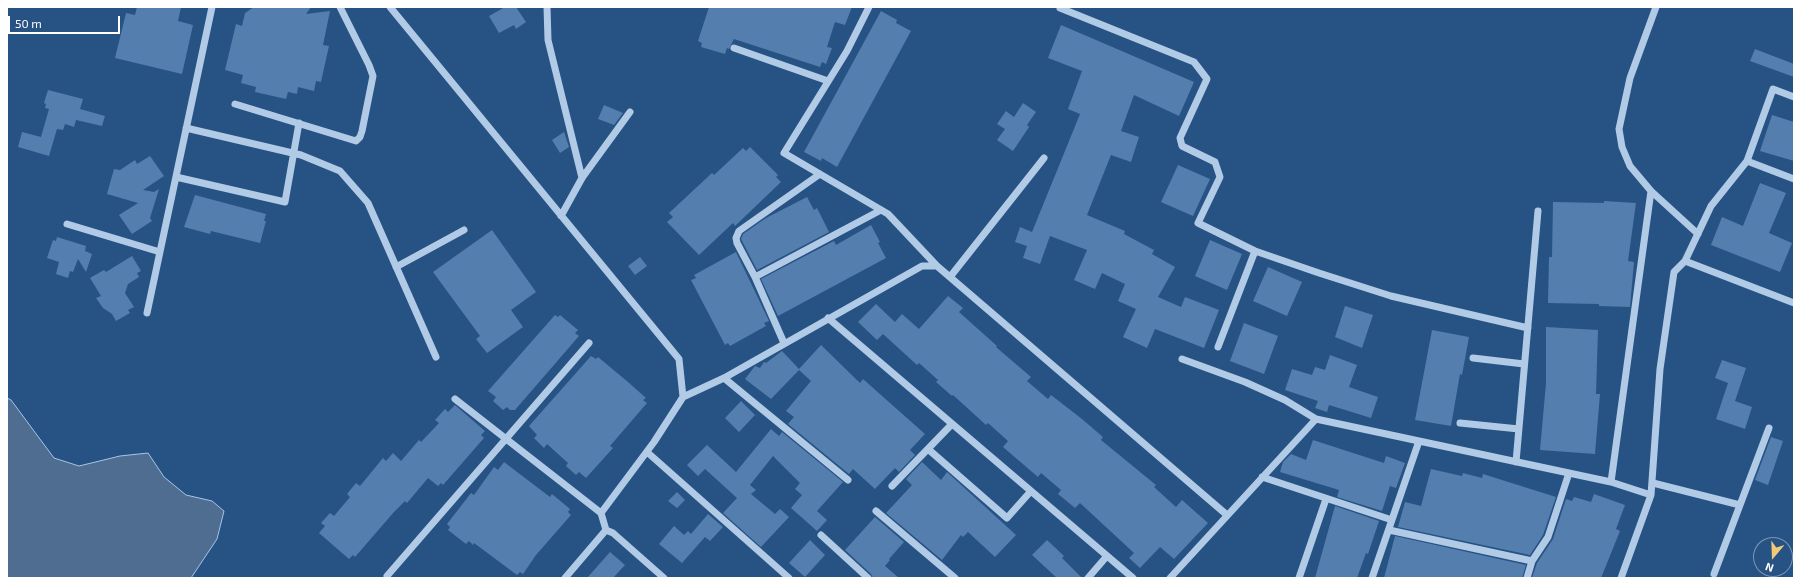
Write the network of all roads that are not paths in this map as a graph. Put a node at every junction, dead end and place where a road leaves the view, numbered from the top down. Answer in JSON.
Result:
{"nodes":[{"id":1,"x":212,"y":7,"type":"edge"},
{"id":2,"x":340,"y":7,"type":"edge"},
{"id":3,"x":390,"y":7,"type":"edge"},
{"id":4,"x":547,"y":7,"type":"edge"},
{"id":5,"x":870,"y":7,"type":"edge"},
{"id":6,"x":1656,"y":7,"type":"edge"},
{"id":7,"x":1060,"y":8,"type":"dead end"},
{"id":8,"x":734,"y":48,"type":"dead end"},
{"id":9,"x":828,"y":81,"type":"junction"},
{"id":10,"x":1794,"y":97,"type":"edge"},
{"id":11,"x":235,"y":104,"type":"dead end"},
{"id":12,"x":630,"y":112,"type":"dead end"},
{"id":13,"x":299,"y":124,"type":"junction"},
{"id":14,"x":186,"y":128,"type":"junction"},
{"id":15,"x":294,"y":154,"type":"junction"},
{"id":16,"x":1044,"y":158,"type":"dead end"},
{"id":17,"x":1747,"y":161,"type":"junction"},
{"id":18,"x":820,"y":174,"type":"junction"},
{"id":19,"x":176,"y":177,"type":"junction"},
{"id":20,"x":582,"y":178,"type":"junction"},
{"id":21,"x":1794,"y":179,"type":"edge"},
{"id":22,"x":1651,"y":191,"type":"junction"},
{"id":23,"x":881,"y":210,"type":"junction"},
{"id":24,"x":1538,"y":211,"type":"dead end"},
{"id":25,"x":561,"y":216,"type":"junction"},
{"id":26,"x":67,"y":224,"type":"dead end"},
{"id":27,"x":464,"y":230,"type":"dead end"},
{"id":28,"x":1698,"y":234,"type":"junction"},
{"id":29,"x":1255,"y":251,"type":"junction"},
{"id":30,"x":160,"y":252,"type":"junction"},
{"id":31,"x":1686,"y":262,"type":"junction"},
{"id":32,"x":396,"y":266,"type":"junction"},
{"id":33,"x":937,"y":266,"type":"junction"},
{"id":34,"x":755,"y":276,"type":"junction"},
{"id":35,"x":950,"y":276,"type":"junction"},
{"id":36,"x":1794,"y":303,"type":"edge"},
{"id":37,"x":147,"y":313,"type":"dead end"},
{"id":38,"x":828,"y":318,"type":"junction"},
{"id":39,"x":1528,"y":328,"type":"junction"},
{"id":40,"x":589,"y":343,"type":"dead end"},
{"id":41,"x":784,"y":343,"type":"junction"},
{"id":42,"x":1218,"y":347,"type":"dead end"},
{"id":43,"x":436,"y":357,"type":"dead end"},
{"id":44,"x":1473,"y":358,"type":"dead end"},
{"id":45,"x":1182,"y":359,"type":"dead end"},
{"id":46,"x":1524,"y":364,"type":"junction"},
{"id":47,"x":724,"y":378,"type":"junction"},
{"id":48,"x":683,"y":397,"type":"junction"},
{"id":49,"x":454,"y":399,"type":"dead end"},
{"id":50,"x":1316,"y":419,"type":"junction"},
{"id":51,"x":1460,"y":423,"type":"dead end"},
{"id":52,"x":952,"y":424,"type":"junction"},
{"id":53,"x":1519,"y":428,"type":"junction"},
{"id":54,"x":1769,"y":428,"type":"dead end"},
{"id":55,"x":505,"y":440,"type":"junction"},
{"id":56,"x":1419,"y":441,"type":"junction"},
{"id":57,"x":928,"y":449,"type":"junction"},
{"id":58,"x":647,"y":452,"type":"junction"},
{"id":59,"x":1516,"y":462,"type":"junction"},
{"id":60,"x":1569,"y":473,"type":"junction"},
{"id":61,"x":1262,"y":477,"type":"junction"},
{"id":62,"x":848,"y":480,"type":"dead end"},
{"id":63,"x":1611,"y":482,"type":"junction"},
{"id":64,"x":1653,"y":483,"type":"junction"},
{"id":65,"x":892,"y":486,"type":"dead end"},
{"id":66,"x":1031,"y":491,"type":"junction"},
{"id":67,"x":1651,"y":495,"type":"junction"},
{"id":68,"x":1326,"y":499,"type":"junction"},
{"id":69,"x":1740,"y":505,"type":"junction"},
{"id":70,"x":876,"y":511,"type":"dead end"},
{"id":71,"x":601,"y":513,"type":"junction"},
{"id":72,"x":1227,"y":515,"type":"junction"},
{"id":73,"x":1392,"y":520,"type":"junction"},
{"id":74,"x":606,"y":530,"type":"junction"},
{"id":75,"x":1389,"y":530,"type":"junction"},
{"id":76,"x":821,"y":535,"type":"dead end"},
{"id":77,"x":1107,"y":556,"type":"junction"},
{"id":78,"x":1532,"y":561,"type":"junction"},
{"id":79,"x":1714,"y":574,"type":"dead end"},
{"id":80,"x":386,"y":576,"type":"dead end"},
{"id":81,"x":565,"y":578,"type":"edge"},
{"id":82,"x":664,"y":578,"type":"edge"},
{"id":83,"x":789,"y":578,"type":"edge"},
{"id":84,"x":868,"y":578,"type":"edge"},
{"id":85,"x":955,"y":578,"type":"edge"},
{"id":86,"x":1088,"y":578,"type":"edge"},
{"id":87,"x":1133,"y":578,"type":"edge"},
{"id":88,"x":1170,"y":578,"type":"edge"},
{"id":89,"x":1299,"y":578,"type":"edge"},
{"id":90,"x":1372,"y":578,"type":"edge"},
{"id":91,"x":1526,"y":578,"type":"edge"},
{"id":92,"x":1621,"y":578,"type":"edge"}],
"edges":[{"from":1,"to":14,"type":"street"},
{"from":2,"to":13,"type":"street"},
{"from":3,"to":25,"type":"street"},
{"from":4,"to":20,"type":"street"},
{"from":5,"to":9,"type":"street"},
{"from":6,"to":22,"type":"street"},
{"from":7,"to":29,"type":"street"},
{"from":8,"to":9,"type":"street"},
{"from":9,"to":18,"type":"street"},
{"from":10,"to":17,"type":"street"},
{"from":11,"to":13,"type":"street"},
{"from":12,"to":20,"type":"street"},
{"from":13,"to":15,"type":"street"},
{"from":14,"to":15,"type":"street"},
{"from":14,"to":19,"type":"street"},
{"from":15,"to":19,"type":"street"},
{"from":15,"to":32,"type":"street"},
{"from":16,"to":35,"type":"street"},
{"from":17,"to":21,"type":"street"},
{"from":17,"to":28,"type":"street"},
{"from":18,"to":23,"type":"street"},
{"from":18,"to":34,"type":"street"},
{"from":19,"to":30,"type":"street"},
{"from":20,"to":25,"type":"street"},
{"from":22,"to":28,"type":"street"},
{"from":22,"to":63,"type":"street"},
{"from":23,"to":33,"type":"street"},
{"from":23,"to":34,"type":"street"},
{"from":24,"to":39,"type":"street"},
{"from":25,"to":48,"type":"street"},
{"from":26,"to":30,"type":"street"},
{"from":27,"to":32,"type":"street"},
{"from":28,"to":31,"type":"street"},
{"from":29,"to":39,"type":"street"},
{"from":29,"to":42,"type":"street"},
{"from":30,"to":37,"type":"street"},
{"from":31,"to":36,"type":"street"},
{"from":31,"to":64,"type":"street"},
{"from":32,"to":43,"type":"street"},
{"from":33,"to":35,"type":"street"},
{"from":33,"to":38,"type":"street"},
{"from":34,"to":41,"type":"street"},
{"from":35,"to":72,"type":"street"},
{"from":38,"to":41,"type":"street"},
{"from":38,"to":52,"type":"street"},
{"from":39,"to":46,"type":"street"},
{"from":40,"to":55,"type":"street"},
{"from":41,"to":47,"type":"street"},
{"from":44,"to":46,"type":"street"},
{"from":45,"to":50,"type":"street"},
{"from":46,"to":53,"type":"street"},
{"from":47,"to":48,"type":"street"},
{"from":47,"to":62,"type":"street"},
{"from":48,"to":58,"type":"street"},
{"from":49,"to":55,"type":"street"},
{"from":50,"to":56,"type":"street"},
{"from":50,"to":61,"type":"street"},
{"from":51,"to":53,"type":"street"},
{"from":52,"to":57,"type":"street"},
{"from":52,"to":66,"type":"street"},
{"from":53,"to":59,"type":"street"},
{"from":54,"to":69,"type":"street"},
{"from":55,"to":71,"type":"street"},
{"from":55,"to":80,"type":"street"},
{"from":56,"to":59,"type":"street"},
{"from":56,"to":73,"type":"street"},
{"from":57,"to":65,"type":"street"},
{"from":57,"to":66,"type":"street"},
{"from":58,"to":71,"type":"street"},
{"from":58,"to":83,"type":"street"},
{"from":59,"to":60,"type":"street"},
{"from":60,"to":63,"type":"street"},
{"from":60,"to":78,"type":"street"},
{"from":61,"to":68,"type":"street"},
{"from":61,"to":72,"type":"street"},
{"from":63,"to":67,"type":"street"},
{"from":64,"to":67,"type":"street"},
{"from":64,"to":69,"type":"street"},
{"from":66,"to":77,"type":"street"},
{"from":67,"to":92,"type":"street"},
{"from":68,"to":73,"type":"street"},
{"from":68,"to":89,"type":"street"},
{"from":69,"to":79,"type":"street"},
{"from":70,"to":85,"type":"street"},
{"from":71,"to":74,"type":"street"},
{"from":72,"to":88,"type":"street"},
{"from":73,"to":75,"type":"street"},
{"from":74,"to":81,"type":"street"},
{"from":74,"to":82,"type":"street"},
{"from":75,"to":78,"type":"street"},
{"from":75,"to":90,"type":"street"},
{"from":76,"to":84,"type":"street"},
{"from":77,"to":86,"type":"street"},
{"from":77,"to":87,"type":"street"},
{"from":78,"to":91,"type":"street"}]}
